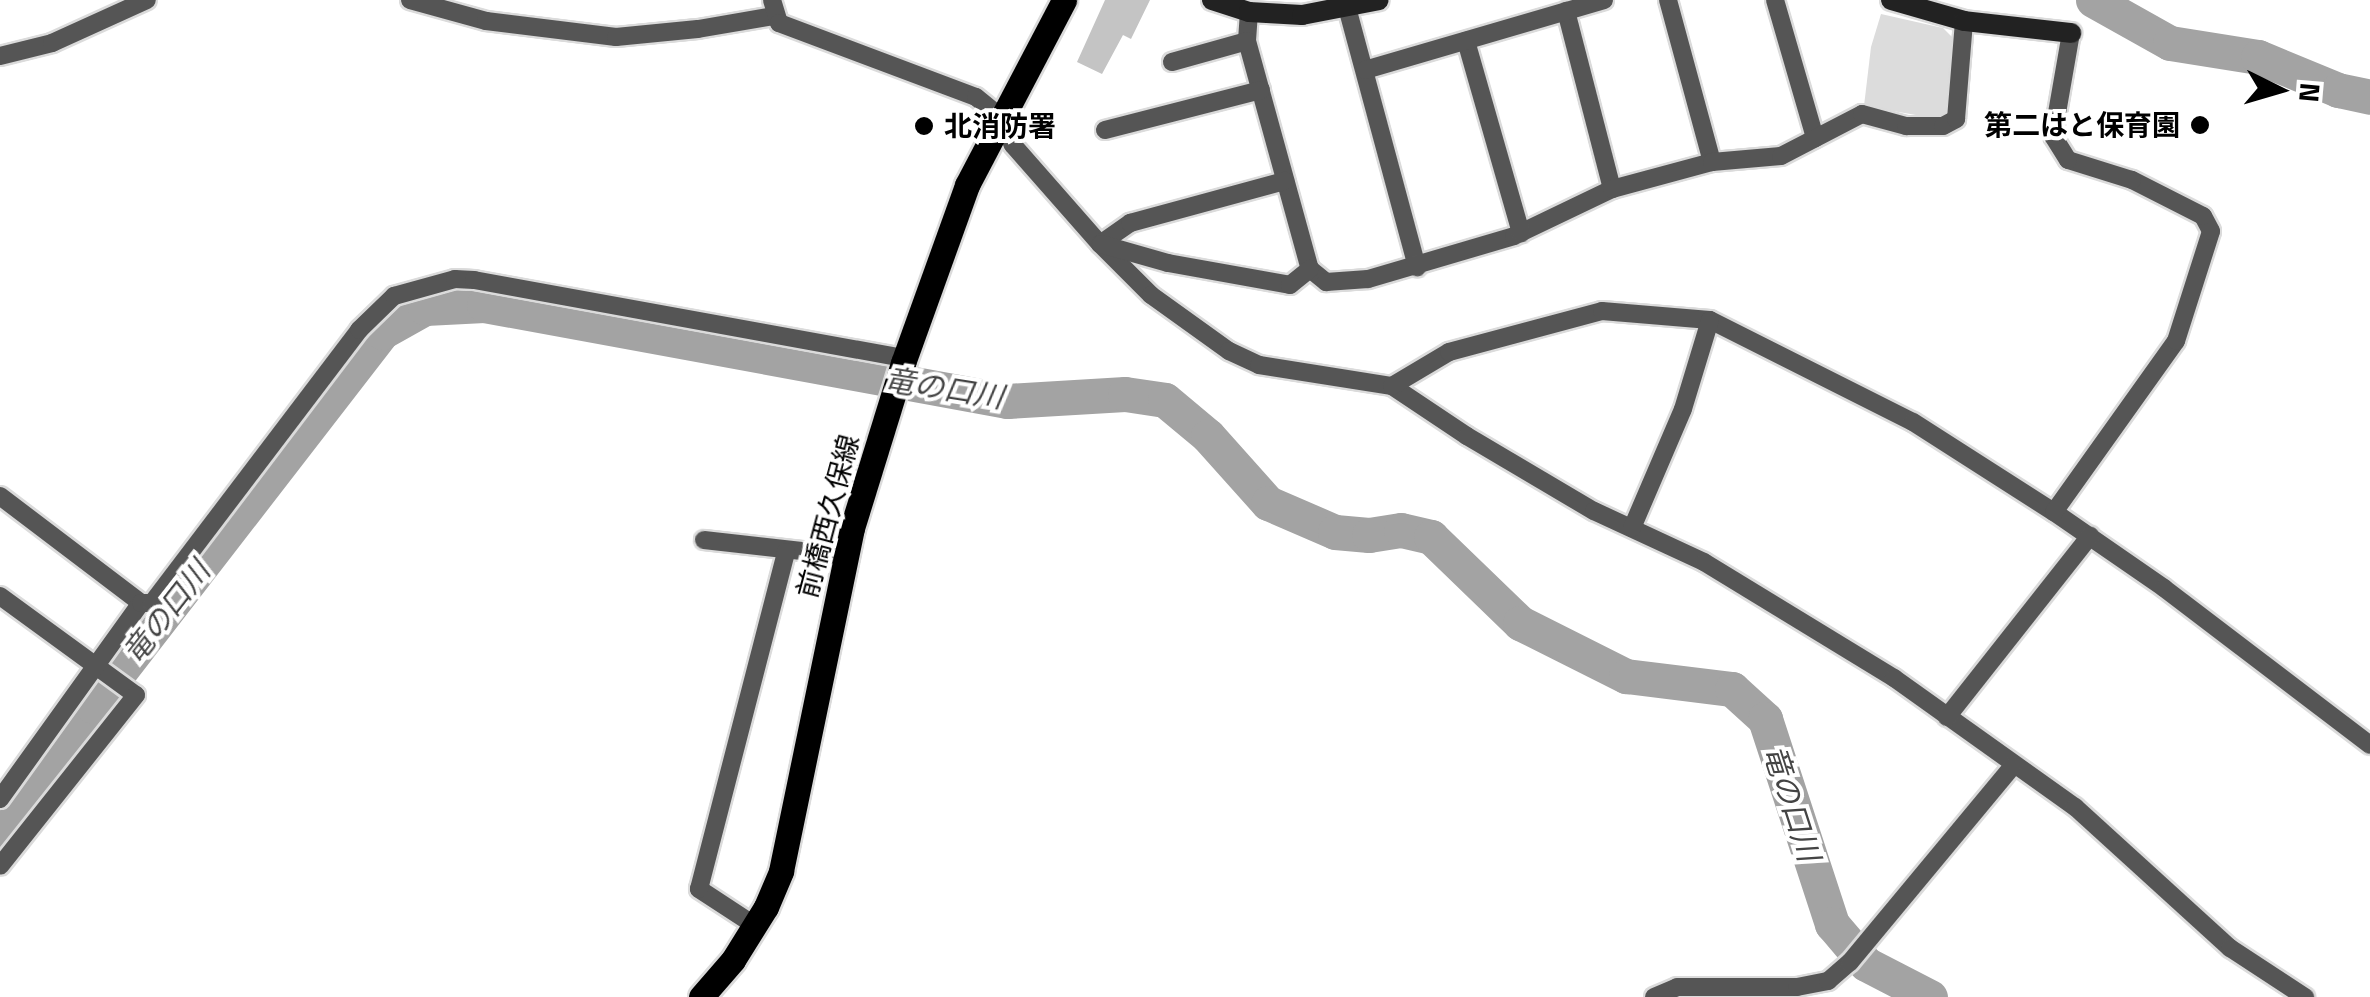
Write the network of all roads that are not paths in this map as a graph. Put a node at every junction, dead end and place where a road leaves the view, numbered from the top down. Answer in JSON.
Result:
{"nodes":[{"id":1,"x":410,"y":0,"type":"edge"},
{"id":2,"x":1064,"y":0,"type":"edge"},
{"id":3,"x":1212,"y":0,"type":"edge"},
{"id":4,"x":1379,"y":0,"type":"edge"},
{"id":5,"x":1604,"y":0,"type":"edge"},
{"id":6,"x":1668,"y":0,"type":"edge"},
{"id":7,"x":1775,"y":0,"type":"edge"},
{"id":8,"x":1892,"y":0,"type":"edge"},
{"id":9,"x":141,"y":1,"type":"edge"},
{"id":10,"x":1346,"y":4,"type":"edge"},
{"id":11,"x":772,"y":8,"type":"edge"},
{"id":12,"x":1566,"y":11,"type":"junction"},
{"id":13,"x":1249,"y":12,"type":"junction"},
{"id":14,"x":1964,"y":21,"type":"junction"},
{"id":15,"x":2071,"y":33,"type":"joint"},
{"id":16,"x":1466,"y":40,"type":"junction"},
{"id":17,"x":1247,"y":41,"type":"junction"},
{"id":18,"x":0,"y":56,"type":"edge"},
{"id":19,"x":1172,"y":62,"type":"dead end"},
{"id":20,"x":1365,"y":70,"type":"junction"},
{"id":21,"x":1260,"y":90,"type":"junction"},
{"id":22,"x":1001,"y":117,"type":"junction"},
{"id":23,"x":1105,"y":130,"type":"dead end"},
{"id":24,"x":1816,"y":138,"type":"junction"},
{"id":25,"x":1712,"y":162,"type":"junction"},
{"id":26,"x":1286,"y":181,"type":"junction"},
{"id":27,"x":1612,"y":188,"type":"junction"},
{"id":28,"x":1521,"y":233,"type":"junction"},
{"id":29,"x":1100,"y":244,"type":"junction"},
{"id":30,"x":1417,"y":266,"type":"junction"},
{"id":31,"x":1310,"y":268,"type":"junction"},
{"id":32,"x":1710,"y":320,"type":"junction"},
{"id":33,"x":904,"y":361,"type":"junction"},
{"id":34,"x":1392,"y":386,"type":"junction"},
{"id":35,"x":0,"y":496,"type":"edge"},
{"id":36,"x":2054,"y":512,"type":"junction"},
{"id":37,"x":1632,"y":528,"type":"junction"},
{"id":38,"x":2090,"y":536,"type":"junction"},
{"id":39,"x":704,"y":540,"type":"dead end"},
{"id":40,"x":786,"y":552,"type":"junction"},
{"id":41,"x":846,"y":556,"type":"junction"},
{"id":42,"x":0,"y":596,"type":"edge"},
{"id":43,"x":141,"y":603,"type":"junction"},
{"id":44,"x":100,"y":669,"type":"junction"},
{"id":45,"x":1946,"y":717,"type":"junction"},
{"id":46,"x":2370,"y":745,"type":"edge"},
{"id":47,"x":2012,"y":766,"type":"junction"},
{"id":48,"x":0,"y":799,"type":"edge"},
{"id":49,"x":0,"y":866,"type":"edge"},
{"id":50,"x":754,"y":925,"type":"junction"},
{"id":51,"x":701,"y":997,"type":"edge"},
{"id":52,"x":1654,"y":997,"type":"edge"},
{"id":53,"x":2305,"y":997,"type":"edge"}],
"edges":[{"from":1,"to":11,"type":"street"},
{"from":2,"to":22,"type":"main road","name":"前橋西久保線"},
{"from":3,"to":13,"type":"street"},
{"from":4,"to":10,"type":"street"},
{"from":5,"to":12,"type":"street"},
{"from":6,"to":25,"type":"street"},
{"from":7,"to":24,"type":"street"},
{"from":8,"to":14,"type":"street"},
{"from":9,"to":18,"type":"street"},
{"from":10,"to":13,"type":"street"},
{"from":10,"to":20,"type":"street"},
{"from":11,"to":22,"type":"street"},
{"from":12,"to":16,"type":"street"},
{"from":12,"to":27,"type":"street"},
{"from":13,"to":17,"type":"street"},
{"from":14,"to":15,"type":"street"},
{"from":14,"to":24,"type":"street"},
{"from":15,"to":36,"type":"street"},
{"from":16,"to":20,"type":"street"},
{"from":16,"to":28,"type":"street"},
{"from":17,"to":19,"type":"street"},
{"from":17,"to":21,"type":"street"},
{"from":20,"to":30,"type":"street"},
{"from":21,"to":23,"type":"street"},
{"from":21,"to":26,"type":"street"},
{"from":22,"to":29,"type":"street"},
{"from":22,"to":33,"type":"main road","name":"前橋西久保線"},
{"from":24,"to":25,"type":"street"},
{"from":25,"to":27,"type":"street"},
{"from":26,"to":29,"type":"street"},
{"from":26,"to":31,"type":"street"},
{"from":27,"to":28,"type":"street"},
{"from":28,"to":30,"type":"street"},
{"from":29,"to":31,"type":"street"},
{"from":29,"to":34,"type":"street"},
{"from":30,"to":31,"type":"street"},
{"from":32,"to":34,"type":"street"},
{"from":32,"to":36,"type":"street"},
{"from":32,"to":37,"type":"street"},
{"from":33,"to":41,"type":"main road","name":"前橋西久保線"},
{"from":33,"to":43,"type":"street"},
{"from":34,"to":37,"type":"street"},
{"from":35,"to":43,"type":"street"},
{"from":36,"to":38,"type":"street"},
{"from":37,"to":45,"type":"street"},
{"from":38,"to":45,"type":"street"},
{"from":38,"to":46,"type":"street"},
{"from":39,"to":40,"type":"street"},
{"from":40,"to":41,"type":"street"},
{"from":40,"to":50,"type":"street"},
{"from":41,"to":50,"type":"main road","name":"前橋西久保線"},
{"from":42,"to":44,"type":"street"},
{"from":43,"to":44,"type":"street"},
{"from":44,"to":48,"type":"street"},
{"from":44,"to":49,"type":"street"},
{"from":45,"to":47,"type":"street"},
{"from":47,"to":52,"type":"street"},
{"from":47,"to":53,"type":"street"},
{"from":50,"to":51,"type":"main road","name":"前橋西久保線"}]}
